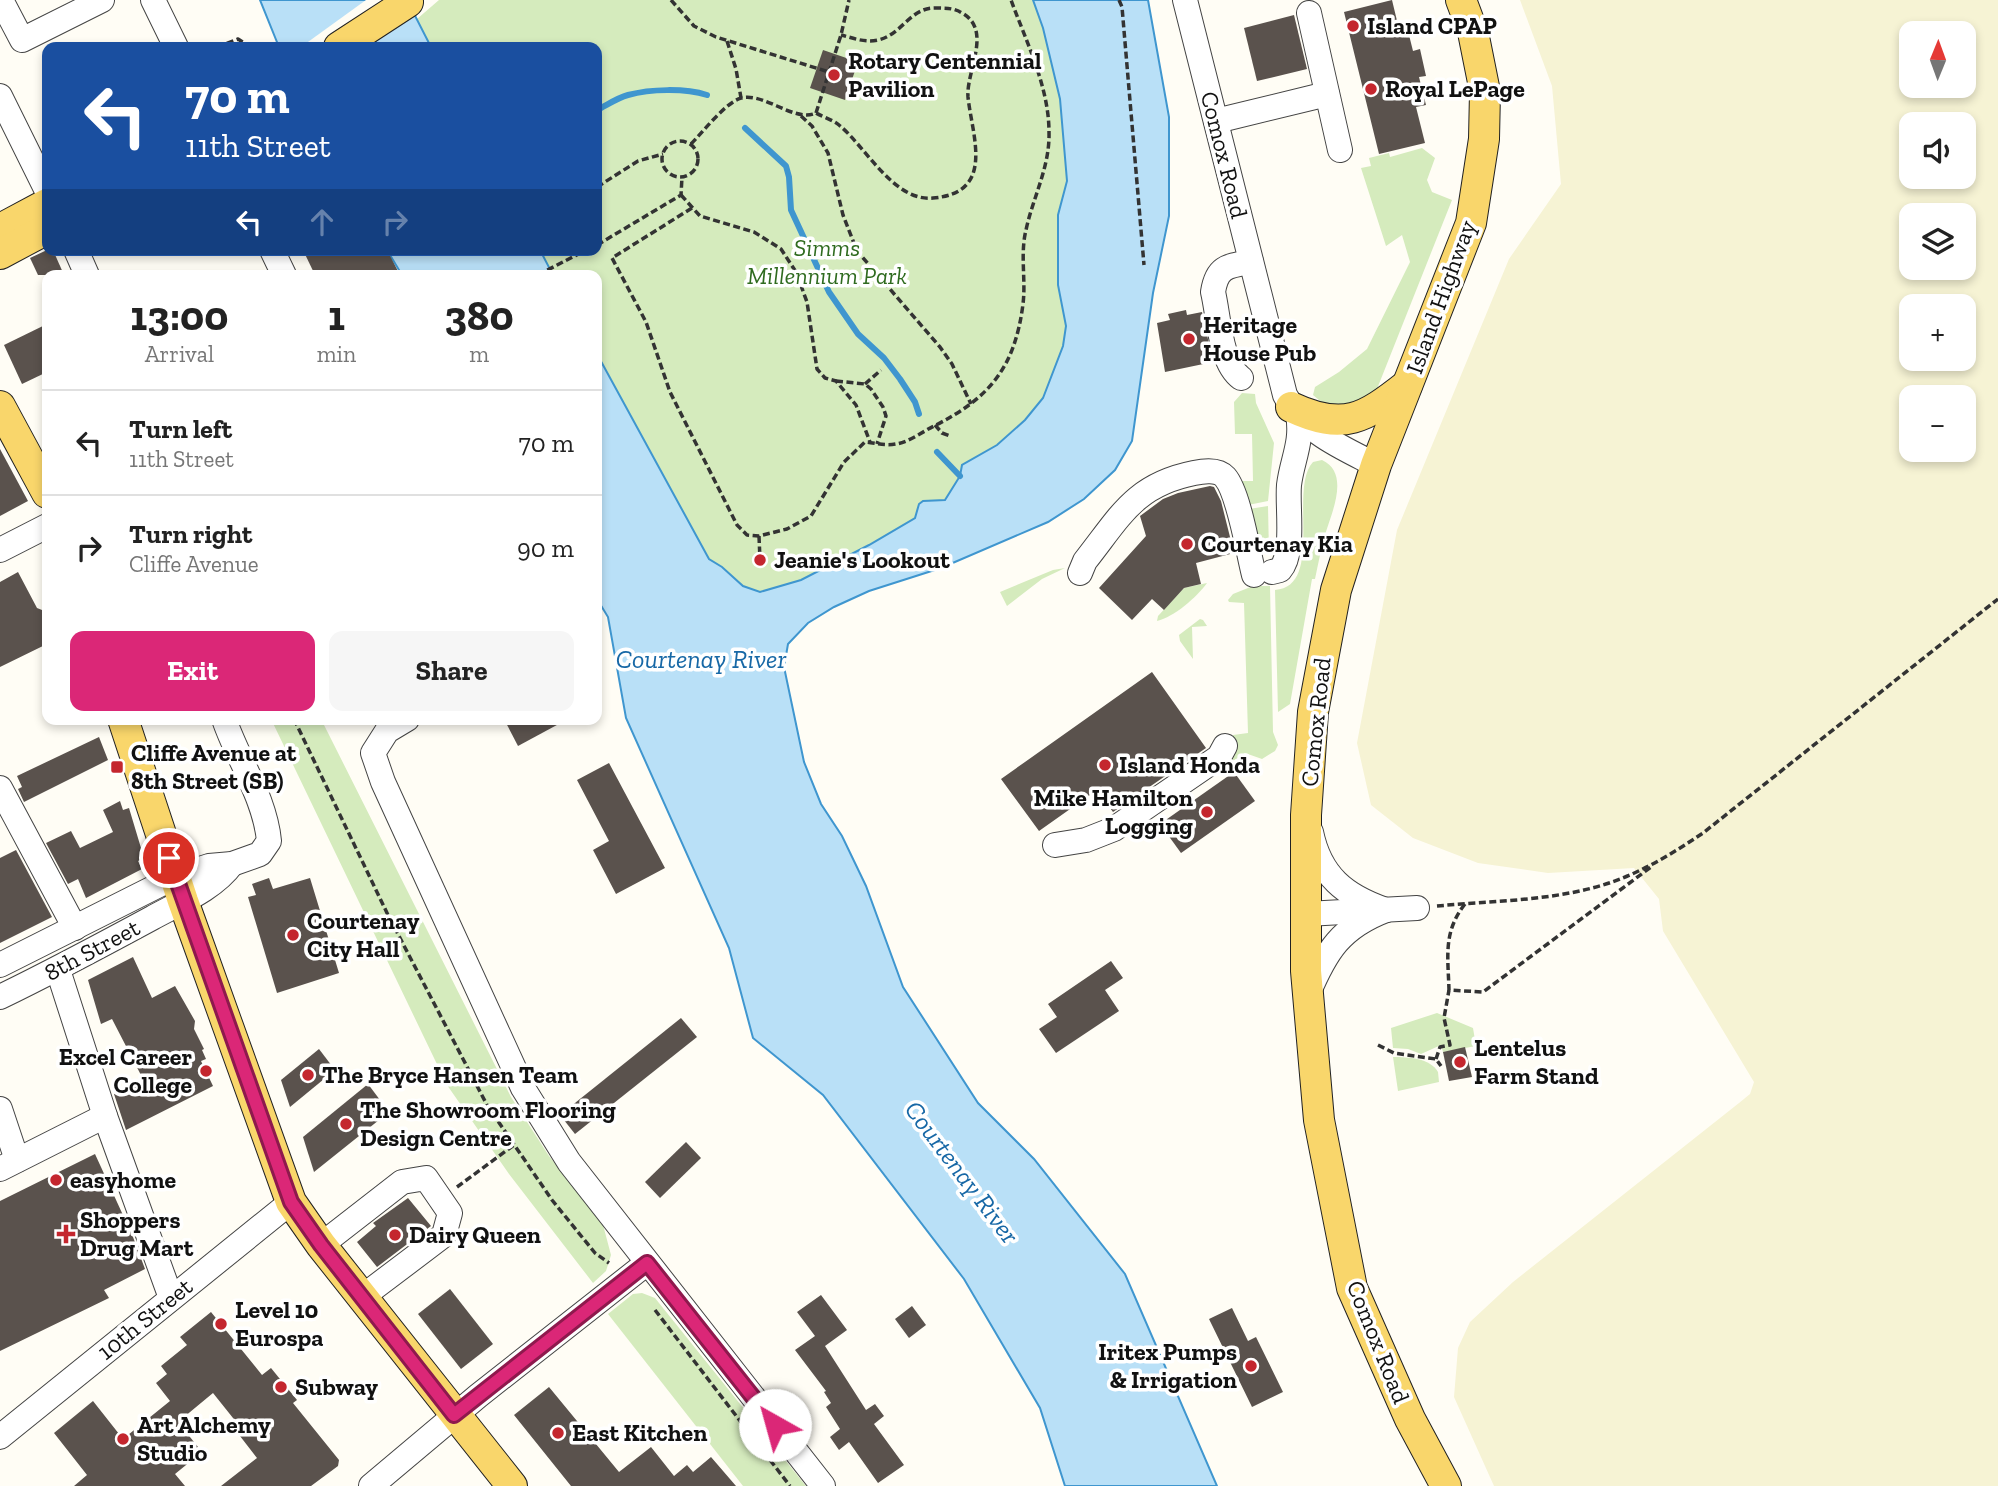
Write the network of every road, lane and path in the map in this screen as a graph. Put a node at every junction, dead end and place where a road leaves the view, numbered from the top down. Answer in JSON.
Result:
{"nodes":[{"id":1,"x":1,"y":0,"type":"edge"},
{"id":2,"x":102,"y":0,"type":"edge"},
{"id":3,"x":153,"y":0,"type":"edge"},
{"id":4,"x":671,"y":0,"type":"edge"},
{"id":5,"x":849,"y":0,"type":"edge"},
{"id":6,"x":1011,"y":0,"type":"edge"},
{"id":7,"x":1119,"y":0,"type":"edge"},
{"id":8,"x":1185,"y":0,"type":"edge"},
{"id":9,"x":1461,"y":0,"type":"edge"},
{"id":10,"x":409,"y":1,"type":"edge"},
{"id":11,"x":1308,"y":13,"type":"dead end"},
{"id":12,"x":841,"y":35,"type":"junction"},
{"id":13,"x":727,"y":41,"type":"junction"},
{"id":14,"x":174,"y":42,"type":"edge"},
{"id":15,"x":347,"y":42,"type":"edge"},
{"id":16,"x":829,"y":72,"type":"junction"},
{"id":17,"x":1327,"y":94,"type":"junction"},
{"id":18,"x":0,"y":96,"type":"edge"},
{"id":19,"x":741,"y":98,"type":"junction"},
{"id":20,"x":816,"y":113,"type":"junction"},
{"id":21,"x":800,"y":115,"type":"junction"},
{"id":22,"x":1216,"y":121,"type":"junction"},
{"id":23,"x":691,"y":144,"type":"junction"},
{"id":24,"x":1340,"y":150,"type":"dead end"},
{"id":25,"x":663,"y":154,"type":"junction"},
{"id":26,"x":682,"y":177,"type":"junction"},
{"id":27,"x":42,"y":181,"type":"edge"},
{"id":28,"x":602,"y":184,"type":"edge"},
{"id":29,"x":681,"y":195,"type":"junction"},
{"id":30,"x":42,"y":207,"type":"edge"},
{"id":31,"x":692,"y":208,"type":"junction"},
{"id":32,"x":0,"y":229,"type":"edge"},
{"id":33,"x":42,"y":232,"type":"edge"},
{"id":34,"x":602,"y":242,"type":"edge"},
{"id":35,"x":0,"y":254,"type":"edge"},
{"id":36,"x":574,"y":256,"type":"edge"},
{"id":37,"x":1251,"y":262,"type":"junction"},
{"id":38,"x":1144,"y":265,"type":"dead end"},
{"id":39,"x":548,"y":270,"type":"edge"},
{"id":40,"x":881,"y":370,"type":"dead end"},
{"id":41,"x":1241,"y":378,"type":"dead end"},
{"id":42,"x":836,"y":381,"type":"junction"},
{"id":43,"x":865,"y":384,"type":"junction"},
{"id":44,"x":1408,"y":385,"type":"junction"},
{"id":45,"x":971,"y":404,"type":"junction"},
{"id":46,"x":0,"y":405,"type":"edge"},
{"id":47,"x":1294,"y":411,"type":"junction"},
{"id":48,"x":935,"y":425,"type":"junction"},
{"id":49,"x":950,"y":436,"type":"dead end"},
{"id":50,"x":870,"y":442,"type":"junction"},
{"id":51,"x":877,"y":444,"type":"junction"},
{"id":52,"x":1376,"y":465,"type":"junction"},
{"id":53,"x":42,"y":484,"type":"edge"},
{"id":54,"x":42,"y":529,"type":"edge"},
{"id":55,"x":759,"y":536,"type":"junction"},
{"id":56,"x":0,"y":550,"type":"edge"},
{"id":57,"x":760,"y":560,"type":"dead end"},
{"id":58,"x":1080,"y":573,"type":"dead end"},
{"id":59,"x":1998,"y":598,"type":"edge"},
{"id":60,"x":125,"y":725,"type":"edge"},
{"id":61,"x":226,"y":725,"type":"edge"},
{"id":62,"x":297,"y":725,"type":"edge"},
{"id":63,"x":397,"y":725,"type":"edge"},
{"id":64,"x":1225,"y":746,"type":"dead end"},
{"id":65,"x":0,"y":788,"type":"edge"},
{"id":66,"x":1307,"y":806,"type":"junction"},
{"id":67,"x":10,"y":832,"type":"edge"},
{"id":68,"x":1055,"y":845,"type":"dead end"},
{"id":69,"x":1660,"y":860,"type":"junction"},
{"id":70,"x":179,"y":889,"type":"junction"},
{"id":71,"x":1465,"y":904,"type":"junction"},
{"id":72,"x":1417,"y":908,"type":"joint"},
{"id":73,"x":1386,"y":910,"type":"junction"},
{"id":74,"x":1306,"y":914,"type":"junction"},
{"id":75,"x":75,"y":928,"type":"junction"},
{"id":76,"x":0,"y":965,"type":"edge"},
{"id":77,"x":58,"y":970,"type":"junction"},
{"id":78,"x":1450,"y":990,"type":"junction"},
{"id":79,"x":1308,"y":994,"type":"junction"},
{"id":80,"x":0,"y":997,"type":"edge"},
{"id":81,"x":1378,"y":1045,"type":"dead end"},
{"id":82,"x":1436,"y":1059,"type":"junction"},
{"id":83,"x":1441,"y":1066,"type":"dead end"},
{"id":84,"x":0,"y":1109,"type":"edge"},
{"id":85,"x":105,"y":1116,"type":"junction"},
{"id":86,"x":514,"y":1145,"type":"junction"},
{"id":87,"x":9,"y":1164,"type":"edge"},
{"id":88,"x":440,"y":1199,"type":"junction"},
{"id":89,"x":291,"y":1202,"type":"junction"},
{"id":90,"x":321,"y":1245,"type":"junction"},
{"id":91,"x":609,"y":1263,"type":"dead end"},
{"id":92,"x":647,"y":1263,"type":"junction"},
{"id":93,"x":362,"y":1297,"type":"junction"},
{"id":94,"x":171,"y":1298,"type":"junction"},
{"id":95,"x":652,"y":1306,"type":"dead end"},
{"id":96,"x":454,"y":1415,"type":"junction"},
{"id":97,"x":4,"y":1426,"type":"edge"},
{"id":98,"x":371,"y":1486,"type":"edge"},
{"id":99,"x":512,"y":1486,"type":"edge"},
{"id":100,"x":790,"y":1486,"type":"edge"},
{"id":101,"x":823,"y":1486,"type":"edge"},
{"id":102,"x":1446,"y":1486,"type":"edge"}],
"edges":[{"from":1,"to":2,"type":"street"},
{"from":3,"to":14,"type":"street"},
{"from":4,"to":13,"type":"path"},
{"from":5,"to":12,"type":"path"},
{"from":6,"to":45,"type":"path"},
{"from":7,"to":38,"type":"path"},
{"from":8,"to":22,"type":"street","name":"Comox Road"},
{"from":9,"to":44,"type":"main road","name":"Island Highway"},
{"from":10,"to":15,"type":"main road"},
{"from":11,"to":17,"type":"street"},
{"from":12,"to":16,"type":"path"},
{"from":12,"to":20,"type":"path"},
{"from":13,"to":16,"type":"path"},
{"from":13,"to":19,"type":"path"},
{"from":16,"to":20,"type":"path"},
{"from":17,"to":22,"type":"street"},
{"from":17,"to":24,"type":"street"},
{"from":18,"to":27,"type":"street"},
{"from":19,"to":21,"type":"path"},
{"from":19,"to":23,"type":"path"},
{"from":20,"to":21,"type":"path"},
{"from":21,"to":45,"type":"path"},
{"from":22,"to":37,"type":"street","name":"Comox Road"},
{"from":23,"to":25,"type":"path"},
{"from":23,"to":26,"type":"path"},
{"from":25,"to":26,"type":"path"},
{"from":25,"to":28,"type":"path"},
{"from":26,"to":29,"type":"path"},
{"from":29,"to":31,"type":"path"},
{"from":29,"to":34,"type":"path"},
{"from":30,"to":32,"type":"main road"},
{"from":31,"to":42,"type":"path"},
{"from":31,"to":55,"type":"path"},
{"from":33,"to":35,"type":"main road"},
{"from":36,"to":39,"type":"path"},
{"from":37,"to":41,"type":"street"},
{"from":37,"to":47,"type":"street","name":"Comox Road"},
{"from":40,"to":43,"type":"path"},
{"from":42,"to":43,"type":"path"},
{"from":42,"to":50,"type":"path"},
{"from":43,"to":51,"type":"path"},
{"from":44,"to":47,"type":"main road"},
{"from":44,"to":52,"type":"main road","name":"Island Highway"},
{"from":45,"to":48,"type":"path"},
{"from":46,"to":53,"type":"main road"},
{"from":47,"to":52,"type":"street"},
{"from":47,"to":58,"type":"street"},
{"from":48,"to":49,"type":"path"},
{"from":48,"to":51,"type":"path"},
{"from":50,"to":51,"type":"path"},
{"from":50,"to":55,"type":"path"},
{"from":52,"to":66,"type":"main road","name":"Comox Road"},
{"from":54,"to":56,"type":"street"},
{"from":55,"to":57,"type":"path"},
{"from":59,"to":69,"type":"path"},
{"from":60,"to":70,"type":"main road"},
{"from":61,"to":70,"type":"street"},
{"from":62,"to":86,"type":"path"},
{"from":63,"to":92,"type":"street"},
{"from":64,"to":68,"type":"street"},
{"from":65,"to":67,"type":"street"},
{"from":66,"to":73,"type":"street"},
{"from":66,"to":74,"type":"main road","name":"Comox Road"},
{"from":67,"to":75,"type":"street"},
{"from":69,"to":71,"type":"path"},
{"from":69,"to":78,"type":"path"},
{"from":70,"to":75,"type":"street","name":"8th Street"},
{"from":70,"to":77,"type":"street","name":"8th Street"},
{"from":70,"to":89,"type":"main road"},
{"from":71,"to":72,"type":"path"},
{"from":71,"to":78,"type":"path"},
{"from":72,"to":73,"type":"street"},
{"from":73,"to":74,"type":"street"},
{"from":73,"to":79,"type":"street"},
{"from":74,"to":79,"type":"main road","name":"Comox Road"},
{"from":75,"to":76,"type":"street","name":"8th Street"},
{"from":77,"to":80,"type":"street","name":"8th Street"},
{"from":77,"to":85,"type":"street"},
{"from":78,"to":82,"type":"path"},
{"from":79,"to":102,"type":"main road","name":"Comox Road"},
{"from":81,"to":82,"type":"path"},
{"from":82,"to":83,"type":"path"},
{"from":84,"to":87,"type":"street"},
{"from":85,"to":87,"type":"street"},
{"from":85,"to":94,"type":"street"},
{"from":86,"to":88,"type":"path"},
{"from":86,"to":91,"type":"path"},
{"from":88,"to":90,"type":"street"},
{"from":88,"to":93,"type":"street"},
{"from":89,"to":90,"type":"main road"},
{"from":89,"to":94,"type":"street","name":"10th Street"},
{"from":90,"to":93,"type":"main road"},
{"from":92,"to":96,"type":"street"},
{"from":92,"to":101,"type":"street"},
{"from":93,"to":96,"type":"main road"},
{"from":94,"to":97,"type":"street","name":"10th Street"},
{"from":95,"to":100,"type":"path"},
{"from":96,"to":98,"type":"street"},
{"from":96,"to":99,"type":"main road"}]}
